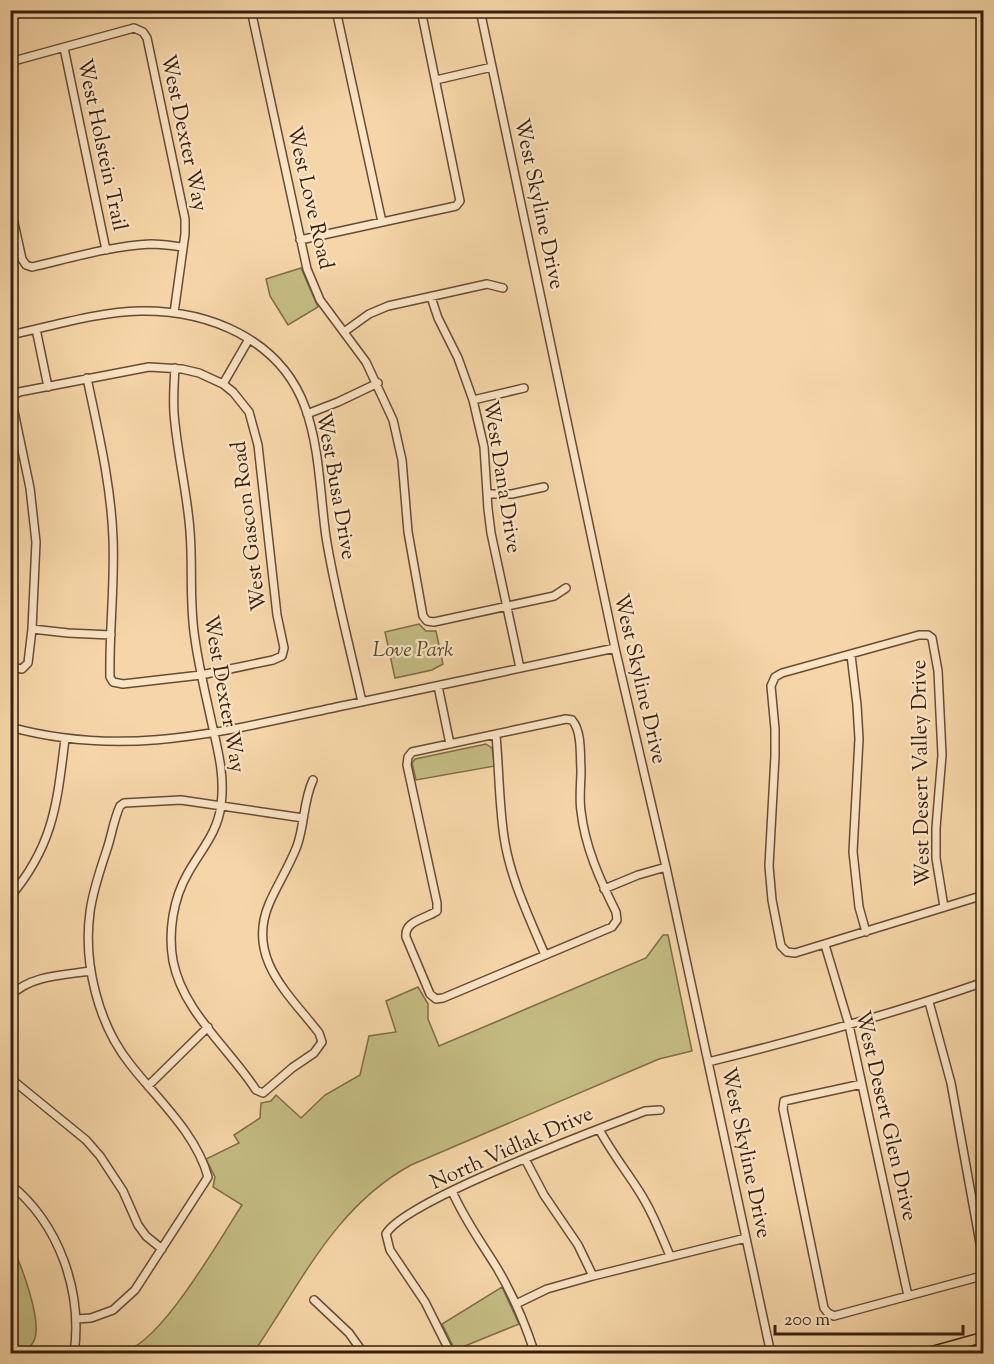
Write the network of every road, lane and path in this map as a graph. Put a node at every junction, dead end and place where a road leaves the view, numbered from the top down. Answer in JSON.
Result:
{"nodes":[{"id":1,"x":251,"y":10,"type":"edge"},
{"id":2,"x":336,"y":10,"type":"edge"},
{"id":3,"x":421,"y":10,"type":"edge"},
{"id":4,"x":480,"y":10,"type":"edge"},
{"id":5,"x":64,"y":48,"type":"junction"},
{"id":6,"x":10,"y":62,"type":"edge"},
{"id":7,"x":492,"y":67,"type":"junction"},
{"id":8,"x":436,"y":80,"type":"junction"},
{"id":9,"x":10,"y":205,"type":"edge"},
{"id":10,"x":382,"y":222,"type":"junction"},
{"id":11,"x":300,"y":240,"type":"junction"},
{"id":12,"x":183,"y":247,"type":"junction"},
{"id":13,"x":106,"y":250,"type":"junction"},
{"id":14,"x":503,"y":288,"type":"dead end"},
{"id":15,"x":431,"y":297,"type":"junction"},
{"id":16,"x":174,"y":313,"type":"junction"},
{"id":17,"x":36,"y":329,"type":"junction"},
{"id":18,"x":344,"y":332,"type":"junction"},
{"id":19,"x":10,"y":335,"type":"edge"},
{"id":20,"x":249,"y":339,"type":"junction"},
{"id":21,"x":175,"y":368,"type":"junction"},
{"id":22,"x":87,"y":378,"type":"junction"},
{"id":23,"x":378,"y":383,"type":"junction"},
{"id":24,"x":223,"y":384,"type":"junction"},
{"id":25,"x":48,"y":387,"type":"junction"},
{"id":26,"x":524,"y":388,"type":"dead end"},
{"id":27,"x":473,"y":400,"type":"junction"},
{"id":28,"x":307,"y":414,"type":"junction"},
{"id":29,"x":19,"y":436,"type":"junction"},
{"id":30,"x":10,"y":438,"type":"edge"},
{"id":31,"x":544,"y":487,"type":"dead end"},
{"id":32,"x":488,"y":494,"type":"junction"},
{"id":33,"x":566,"y":588,"type":"dead end"},
{"id":34,"x":507,"y":607,"type":"junction"},
{"id":35,"x":32,"y":629,"type":"junction"},
{"id":36,"x":111,"y":635,"type":"junction"},
{"id":37,"x":615,"y":648,"type":"junction"},
{"id":38,"x":851,"y":655,"type":"junction"},
{"id":39,"x":10,"y":668,"type":"edge"},
{"id":40,"x":520,"y":668,"type":"junction"},
{"id":41,"x":201,"y":675,"type":"junction"},
{"id":42,"x":438,"y":686,"type":"junction"},
{"id":43,"x":362,"y":702,"type":"junction"},
{"id":44,"x":10,"y":727,"type":"edge"},
{"id":45,"x":214,"y":733,"type":"junction"},
{"id":46,"x":496,"y":735,"type":"junction"},
{"id":47,"x":65,"y":739,"type":"junction"},
{"id":48,"x":450,"y":744,"type":"junction"},
{"id":49,"x":314,"y":780,"type":"dead end"},
{"id":50,"x":221,"y":805,"type":"junction"},
{"id":51,"x":303,"y":818,"type":"junction"},
{"id":52,"x":666,"y":867,"type":"junction"},
{"id":53,"x":604,"y":889,"type":"junction"},
{"id":54,"x":984,"y":895,"type":"edge"},
{"id":55,"x":10,"y":897,"type":"edge"},
{"id":56,"x":944,"y":907,"type":"junction"},
{"id":57,"x":866,"y":932,"type":"junction"},
{"id":58,"x":825,"y":945,"type":"junction"},
{"id":59,"x":545,"y":955,"type":"junction"},
{"id":60,"x":91,"y":971,"type":"junction"},
{"id":61,"x":984,"y":982,"type":"edge"},
{"id":62,"x":10,"y":996,"type":"edge"},
{"id":63,"x":929,"y":1002,"type":"junction"},
{"id":64,"x":849,"y":1025,"type":"junction"},
{"id":65,"x":208,"y":1027,"type":"junction"},
{"id":66,"x":708,"y":1062,"type":"junction"},
{"id":67,"x":10,"y":1078,"type":"edge"},
{"id":68,"x":862,"y":1084,"type":"junction"},
{"id":69,"x":148,"y":1086,"type":"junction"},
{"id":70,"x":660,"y":1110,"type":"dead end"},
{"id":71,"x":599,"y":1129,"type":"junction"},
{"id":72,"x":525,"y":1159,"type":"junction"},
{"id":73,"x":10,"y":1184,"type":"edge"},
{"id":74,"x":452,"y":1191,"type":"junction"},
{"id":75,"x":746,"y":1238,"type":"junction"},
{"id":76,"x":162,"y":1249,"type":"junction"},
{"id":77,"x":670,"y":1256,"type":"junction"},
{"id":78,"x":984,"y":1265,"type":"edge"},
{"id":79,"x":983,"y":1273,"type":"edge"},
{"id":80,"x":592,"y":1276,"type":"junction"},
{"id":81,"x":908,"y":1296,"type":"junction"},
{"id":82,"x":314,"y":1300,"type":"dead end"},
{"id":83,"x":516,"y":1304,"type":"junction"},
{"id":84,"x":76,"y":1319,"type":"junction"},
{"id":85,"x":984,"y":1337,"type":"edge"},
{"id":86,"x":74,"y":1353,"type":"edge"},
{"id":87,"x":363,"y":1353,"type":"edge"},
{"id":88,"x":451,"y":1353,"type":"edge"},
{"id":89,"x":535,"y":1353,"type":"edge"},
{"id":90,"x":771,"y":1353,"type":"edge"},
{"id":91,"x":923,"y":1353,"type":"edge"}],
"edges":[{"from":1,"to":11,"type":"street","name":"West Love Road"},
{"from":2,"to":10,"type":"street"},
{"from":3,"to":8,"type":"street"},
{"from":4,"to":7,"type":"street","name":"West Skyline Drive"},
{"from":5,"to":6,"type":"street"},
{"from":5,"to":12,"type":"street","name":"West Dexter Way"},
{"from":5,"to":13,"type":"street","name":"West Holstein Trail"},
{"from":7,"to":8,"type":"street"},
{"from":7,"to":37,"type":"street","name":"West Skyline Drive"},
{"from":8,"to":10,"type":"street"},
{"from":9,"to":13,"type":"street"},
{"from":10,"to":11,"type":"street"},
{"from":11,"to":18,"type":"street","name":"West Love Road"},
{"from":12,"to":13,"type":"street"},
{"from":12,"to":16,"type":"street","name":"West Dexter Way"},
{"from":14,"to":15,"type":"street"},
{"from":15,"to":18,"type":"street"},
{"from":15,"to":27,"type":"street","name":"West Dana Drive"},
{"from":16,"to":17,"type":"street","name":"West Busa Drive"},
{"from":16,"to":20,"type":"street","name":"West Busa Drive"},
{"from":17,"to":19,"type":"street","name":"West Busa Drive"},
{"from":17,"to":25,"type":"street"},
{"from":18,"to":23,"type":"street","name":"West Love Road"},
{"from":20,"to":24,"type":"street"},
{"from":20,"to":28,"type":"street","name":"West Busa Drive"},
{"from":21,"to":22,"type":"street"},
{"from":21,"to":24,"type":"street"},
{"from":21,"to":41,"type":"street","name":"West Dexter Way"},
{"from":22,"to":25,"type":"street"},
{"from":22,"to":36,"type":"street"},
{"from":23,"to":28,"type":"street"},
{"from":23,"to":34,"type":"street","name":"West Love Road"},
{"from":24,"to":41,"type":"street","name":"West Gascon Road"},
{"from":25,"to":29,"type":"street"},
{"from":26,"to":27,"type":"street"},
{"from":27,"to":32,"type":"street","name":"West Dana Drive"},
{"from":28,"to":43,"type":"street","name":"West Busa Drive"},
{"from":29,"to":30,"type":"street"},
{"from":29,"to":35,"type":"street"},
{"from":31,"to":32,"type":"street"},
{"from":32,"to":34,"type":"street","name":"West Dana Drive"},
{"from":33,"to":34,"type":"street"},
{"from":34,"to":40,"type":"street","name":"West Dana Drive"},
{"from":35,"to":36,"type":"street"},
{"from":35,"to":39,"type":"street"},
{"from":36,"to":41,"type":"street"},
{"from":37,"to":40,"type":"street"},
{"from":37,"to":52,"type":"street","name":"West Skyline Drive"},
{"from":38,"to":56,"type":"street","name":"West Desert Valley Drive"},
{"from":38,"to":57,"type":"street"},
{"from":38,"to":58,"type":"street"},
{"from":40,"to":42,"type":"street"},
{"from":41,"to":45,"type":"street","name":"West Dexter Way"},
{"from":42,"to":43,"type":"street"},
{"from":42,"to":48,"type":"street"},
{"from":43,"to":45,"type":"street"},
{"from":44,"to":47,"type":"street"},
{"from":45,"to":47,"type":"street"},
{"from":45,"to":50,"type":"street","name":"West Dexter Way"},
{"from":46,"to":48,"type":"street"},
{"from":46,"to":53,"type":"street"},
{"from":46,"to":59,"type":"street"},
{"from":47,"to":55,"type":"street"},
{"from":48,"to":59,"type":"street"},
{"from":49,"to":51,"type":"street"},
{"from":50,"to":51,"type":"street"},
{"from":50,"to":60,"type":"street"},
{"from":50,"to":65,"type":"street","name":"West Dexter Way"},
{"from":51,"to":65,"type":"street","name":"West Dexter Way"},
{"from":52,"to":53,"type":"street"},
{"from":52,"to":66,"type":"street","name":"West Skyline Drive"},
{"from":53,"to":59,"type":"street"},
{"from":54,"to":56,"type":"street"},
{"from":56,"to":57,"type":"street"},
{"from":57,"to":58,"type":"street"},
{"from":58,"to":64,"type":"street","name":"West Desert Glen Drive"},
{"from":60,"to":62,"type":"street"},
{"from":60,"to":69,"type":"street"},
{"from":61,"to":63,"type":"street"},
{"from":63,"to":64,"type":"street"},
{"from":63,"to":78,"type":"street"},
{"from":64,"to":66,"type":"street"},
{"from":64,"to":68,"type":"street","name":"West Desert Glen Drive"},
{"from":65,"to":69,"type":"street"},
{"from":66,"to":75,"type":"street","name":"West Skyline Drive"},
{"from":67,"to":76,"type":"street"},
{"from":68,"to":81,"type":"street","name":"West Desert Glen Drive"},
{"from":68,"to":81,"type":"street"},
{"from":69,"to":76,"type":"street"},
{"from":70,"to":71,"type":"street","name":"North Vidlak Drive"},
{"from":71,"to":72,"type":"street","name":"North Vidlak Drive"},
{"from":71,"to":77,"type":"street"},
{"from":72,"to":74,"type":"street","name":"North Vidlak Drive"},
{"from":72,"to":80,"type":"street"},
{"from":73,"to":84,"type":"street"},
{"from":74,"to":83,"type":"street"},
{"from":74,"to":88,"type":"street","name":"North Vidlak Drive"},
{"from":75,"to":77,"type":"street"},
{"from":75,"to":90,"type":"street","name":"West Skyline Drive"},
{"from":76,"to":84,"type":"street"},
{"from":77,"to":80,"type":"street"},
{"from":78,"to":79,"type":"street"},
{"from":79,"to":81,"type":"street"},
{"from":80,"to":83,"type":"street"},
{"from":82,"to":87,"type":"street"},
{"from":83,"to":89,"type":"street"},
{"from":84,"to":86,"type":"street"},
{"from":85,"to":91,"type":"main road"}]}
